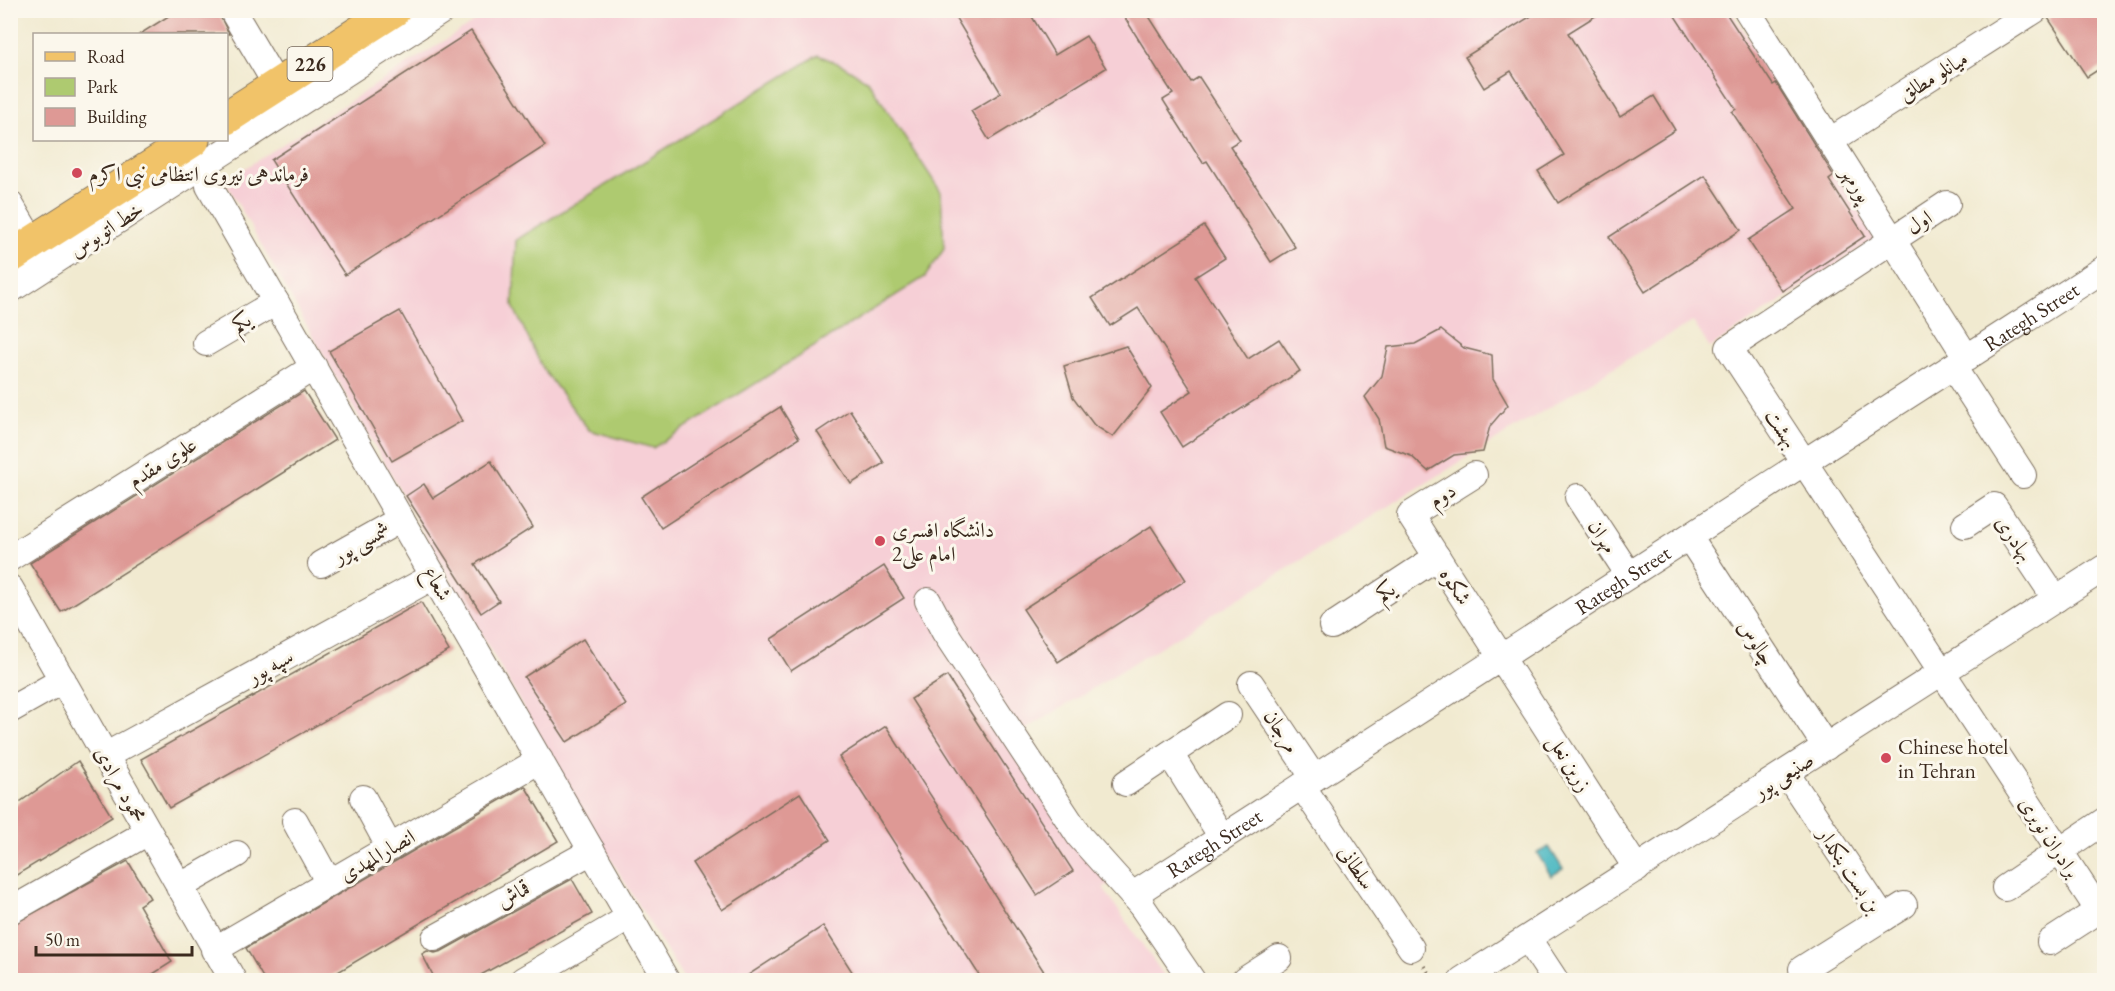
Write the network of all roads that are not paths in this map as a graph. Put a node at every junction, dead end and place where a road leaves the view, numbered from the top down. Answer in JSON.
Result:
{"nodes":[{"id":1,"x":232,"y":10,"type":"edge"},
{"id":2,"x":394,"y":10,"type":"edge"},
{"id":3,"x":443,"y":10,"type":"edge"},
{"id":4,"x":1747,"y":10,"type":"edge"},
{"id":5,"x":2036,"y":10,"type":"edge"},
{"id":6,"x":277,"y":86,"type":"junction"},
{"id":7,"x":228,"y":117,"type":"edge"},
{"id":8,"x":1830,"y":141,"type":"junction"},
{"id":9,"x":180,"y":143,"type":"edge"},
{"id":10,"x":209,"y":186,"type":"dead end"},
{"id":11,"x":10,"y":204,"type":"edge"},
{"id":12,"x":1947,"y":204,"type":"dead end"},
{"id":13,"x":1892,"y":240,"type":"junction"},
{"id":14,"x":22,"y":250,"type":"edge"},
{"id":15,"x":2104,"y":269,"type":"edge"},
{"id":16,"x":10,"y":290,"type":"edge"},
{"id":17,"x":276,"y":302,"type":"junction"},
{"id":18,"x":206,"y":343,"type":"dead end"},
{"id":19,"x":1960,"y":362,"type":"junction"},
{"id":20,"x":314,"y":367,"type":"junction"},
{"id":21,"x":1804,"y":462,"type":"junction"},
{"id":22,"x":1474,"y":475,"type":"dead end"},
{"id":23,"x":2023,"y":475,"type":"dead end"},
{"id":24,"x":1578,"y":497,"type":"dead end"},
{"id":25,"x":1410,"y":515,"type":"joint"},
{"id":26,"x":401,"y":519,"type":"junction"},
{"id":27,"x":1965,"y":525,"type":"dead end"},
{"id":28,"x":1689,"y":537,"type":"junction"},
{"id":29,"x":1437,"y":557,"type":"junction"},
{"id":30,"x":10,"y":558,"type":"edge"},
{"id":31,"x":321,"y":564,"type":"dead end"},
{"id":32,"x":2104,"y":568,"type":"edge"},
{"id":33,"x":1629,"y":575,"type":"junction"},
{"id":34,"x":434,"y":576,"type":"junction"},
{"id":35,"x":12,"y":595,"type":"edge"},
{"id":36,"x":2056,"y":599,"type":"junction"},
{"id":37,"x":928,"y":601,"type":"dead end"},
{"id":38,"x":1332,"y":626,"type":"dead end"},
{"id":39,"x":1502,"y":657,"type":"junction"},
{"id":40,"x":1942,"y":673,"type":"junction"},
{"id":41,"x":63,"y":680,"type":"junction"},
{"id":42,"x":1251,"y":684,"type":"dead end"},
{"id":43,"x":10,"y":710,"type":"edge"},
{"id":44,"x":1228,"y":715,"type":"dead end"},
{"id":45,"x":1826,"y":747,"type":"junction"},
{"id":46,"x":1170,"y":754,"type":"junction"},
{"id":47,"x":105,"y":756,"type":"junction"},
{"id":48,"x":540,"y":760,"type":"junction"},
{"id":49,"x":1786,"y":773,"type":"junction"},
{"id":50,"x":1308,"y":782,"type":"junction"},
{"id":51,"x":1126,"y":783,"type":"dead end"},
{"id":52,"x":363,"y":798,"type":"dead end"},
{"id":53,"x":295,"y":821,"type":"dead end"},
{"id":54,"x":2104,"y":821,"type":"edge"},
{"id":55,"x":148,"y":832,"type":"junction"},
{"id":56,"x":1222,"y":837,"type":"junction"},
{"id":57,"x":390,"y":848,"type":"junction"},
{"id":58,"x":592,"y":851,"type":"junction"},
{"id":59,"x":2060,"y":851,"type":"junction"},
{"id":60,"x":237,"y":854,"type":"dead end"},
{"id":61,"x":1637,"y":869,"type":"junction"},
{"id":62,"x":329,"y":883,"type":"junction"},
{"id":63,"x":179,"y":888,"type":"junction"},
{"id":64,"x":2005,"y":888,"type":"dead end"},
{"id":65,"x":1140,"y":898,"type":"junction"},
{"id":66,"x":2102,"y":909,"type":"edge"},
{"id":67,"x":10,"y":911,"type":"edge"},
{"id":68,"x":630,"y":916,"type":"junction"},
{"id":69,"x":435,"y":938,"type":"dead end"},
{"id":70,"x":1528,"y":939,"type":"junction"},
{"id":71,"x":2050,"y":942,"type":"dead end"},
{"id":72,"x":1412,"y":948,"type":"dead end"},
{"id":73,"x":214,"y":950,"type":"junction"},
{"id":74,"x":1279,"y":958,"type":"dead end"},
{"id":75,"x":1802,"y":969,"type":"dead end"},
{"id":76,"x":230,"y":980,"type":"edge"},
{"id":77,"x":523,"y":981,"type":"edge"},
{"id":78,"x":666,"y":981,"type":"edge"},
{"id":79,"x":1192,"y":981,"type":"edge"},
{"id":80,"x":1245,"y":981,"type":"edge"},
{"id":81,"x":1462,"y":981,"type":"edge"},
{"id":82,"x":1554,"y":981,"type":"edge"}],
"edges":[{"from":1,"to":6,"type":"street"},
{"from":2,"to":6,"type":"main road","number":"226"},
{"from":3,"to":16,"type":"street","name":"خط اتوبوس"},
{"from":4,"to":8,"type":"street","name":"پورمهر"},
{"from":5,"to":8,"type":"street","name":"میانلو مطلق"},
{"from":6,"to":7,"type":"main road","number":"226"},
{"from":8,"to":13,"type":"street","name":"پورمهر"},
{"from":9,"to":14,"type":"main road"},
{"from":10,"to":17,"type":"street","name":"شعاع"},
{"from":11,"to":14,"type":"street"},
{"from":12,"to":13,"type":"street","name":"اول"},
{"from":13,"to":19,"type":"street","name":"پورمهر"},
{"from":13,"to":21,"type":"street","name":"بهشت"},
{"from":15,"to":19,"type":"street","name":"Rategh Street"},
{"from":17,"to":18,"type":"street","name":"یکم"},
{"from":17,"to":20,"type":"street","name":"شعاع"},
{"from":19,"to":21,"type":"street","name":"Rategh Street"},
{"from":19,"to":23,"type":"street","name":"پورمهر"},
{"from":20,"to":26,"type":"street","name":"شعاع"},
{"from":20,"to":30,"type":"street","name":"علوی مقدم"},
{"from":21,"to":28,"type":"street","name":"Rategh Street"},
{"from":21,"to":40,"type":"street","name":"بهشت"},
{"from":22,"to":25,"type":"street","name":"دوم"},
{"from":24,"to":33,"type":"street","name":"مهران"},
{"from":25,"to":29,"type":"street","name":"شکوه"},
{"from":26,"to":31,"type":"street","name":"شمسی پور"},
{"from":26,"to":34,"type":"street","name":"شعاع"},
{"from":27,"to":36,"type":"street","name":"بهادری"},
{"from":28,"to":33,"type":"street","name":"Rategh Street"},
{"from":28,"to":45,"type":"street","name":"چالوس"},
{"from":29,"to":38,"type":"street","name":"یکم"},
{"from":29,"to":39,"type":"street","name":"شکوه"},
{"from":32,"to":36,"type":"street","name":"صنیعی پور"},
{"from":33,"to":39,"type":"street","name":"Rategh Street"},
{"from":34,"to":47,"type":"street","name":"سپه پور"},
{"from":34,"to":48,"type":"street","name":"شعاع"},
{"from":35,"to":41,"type":"street","name":"محمود مرادی"},
{"from":36,"to":40,"type":"street","name":"صنیعی پور"},
{"from":37,"to":65,"type":"street"},
{"from":39,"to":50,"type":"street","name":"Rategh Street"},
{"from":39,"to":61,"type":"street","name":"زرین نعل"},
{"from":40,"to":45,"type":"street","name":"صنیعی پور"},
{"from":40,"to":59,"type":"street","name":"برادران نوبری"},
{"from":41,"to":43,"type":"street"},
{"from":41,"to":47,"type":"street","name":"محمود مرادی"},
{"from":42,"to":50,"type":"street","name":"مرجان"},
{"from":44,"to":46,"type":"street"},
{"from":45,"to":49,"type":"street","name":"صنیعی پور"},
{"from":46,"to":51,"type":"street"},
{"from":46,"to":56,"type":"street"},
{"from":47,"to":55,"type":"street","name":"محمود مرادی"},
{"from":48,"to":57,"type":"street","name":"انصارالمهدی"},
{"from":48,"to":58,"type":"street","name":"شعاع"},
{"from":49,"to":61,"type":"street","name":"صنیعی پور"},
{"from":49,"to":75,"type":"street","name":"بن بست بنکدار"},
{"from":50,"to":56,"type":"street","name":"Rategh Street"},
{"from":50,"to":72,"type":"street","name":"سلطانی"},
{"from":52,"to":57,"type":"street"},
{"from":53,"to":62,"type":"street"},
{"from":54,"to":59,"type":"street"},
{"from":55,"to":63,"type":"street","name":"محمود مرادی"},
{"from":55,"to":67,"type":"street"},
{"from":56,"to":65,"type":"street","name":"Rategh Street"},
{"from":57,"to":62,"type":"street","name":"انصارالمهدی"},
{"from":58,"to":68,"type":"street","name":"شعاع"},
{"from":58,"to":69,"type":"street","name":"قماش"},
{"from":59,"to":64,"type":"street"},
{"from":59,"to":66,"type":"street","name":"برادران نوبری"},
{"from":60,"to":63,"type":"street"},
{"from":61,"to":70,"type":"street","name":"صنیعی پور"},
{"from":62,"to":73,"type":"street","name":"انصارالمهدی"},
{"from":63,"to":73,"type":"street","name":"محمود مرادی"},
{"from":65,"to":79,"type":"street"},
{"from":66,"to":71,"type":"street"},
{"from":68,"to":77,"type":"street"},
{"from":68,"to":78,"type":"street","name":"شعاع"},
{"from":70,"to":81,"type":"street","name":"صنیعی پور"},
{"from":70,"to":82,"type":"street"},
{"from":73,"to":76,"type":"street","name":"محمود مرادی"},
{"from":74,"to":80,"type":"street"}]}
